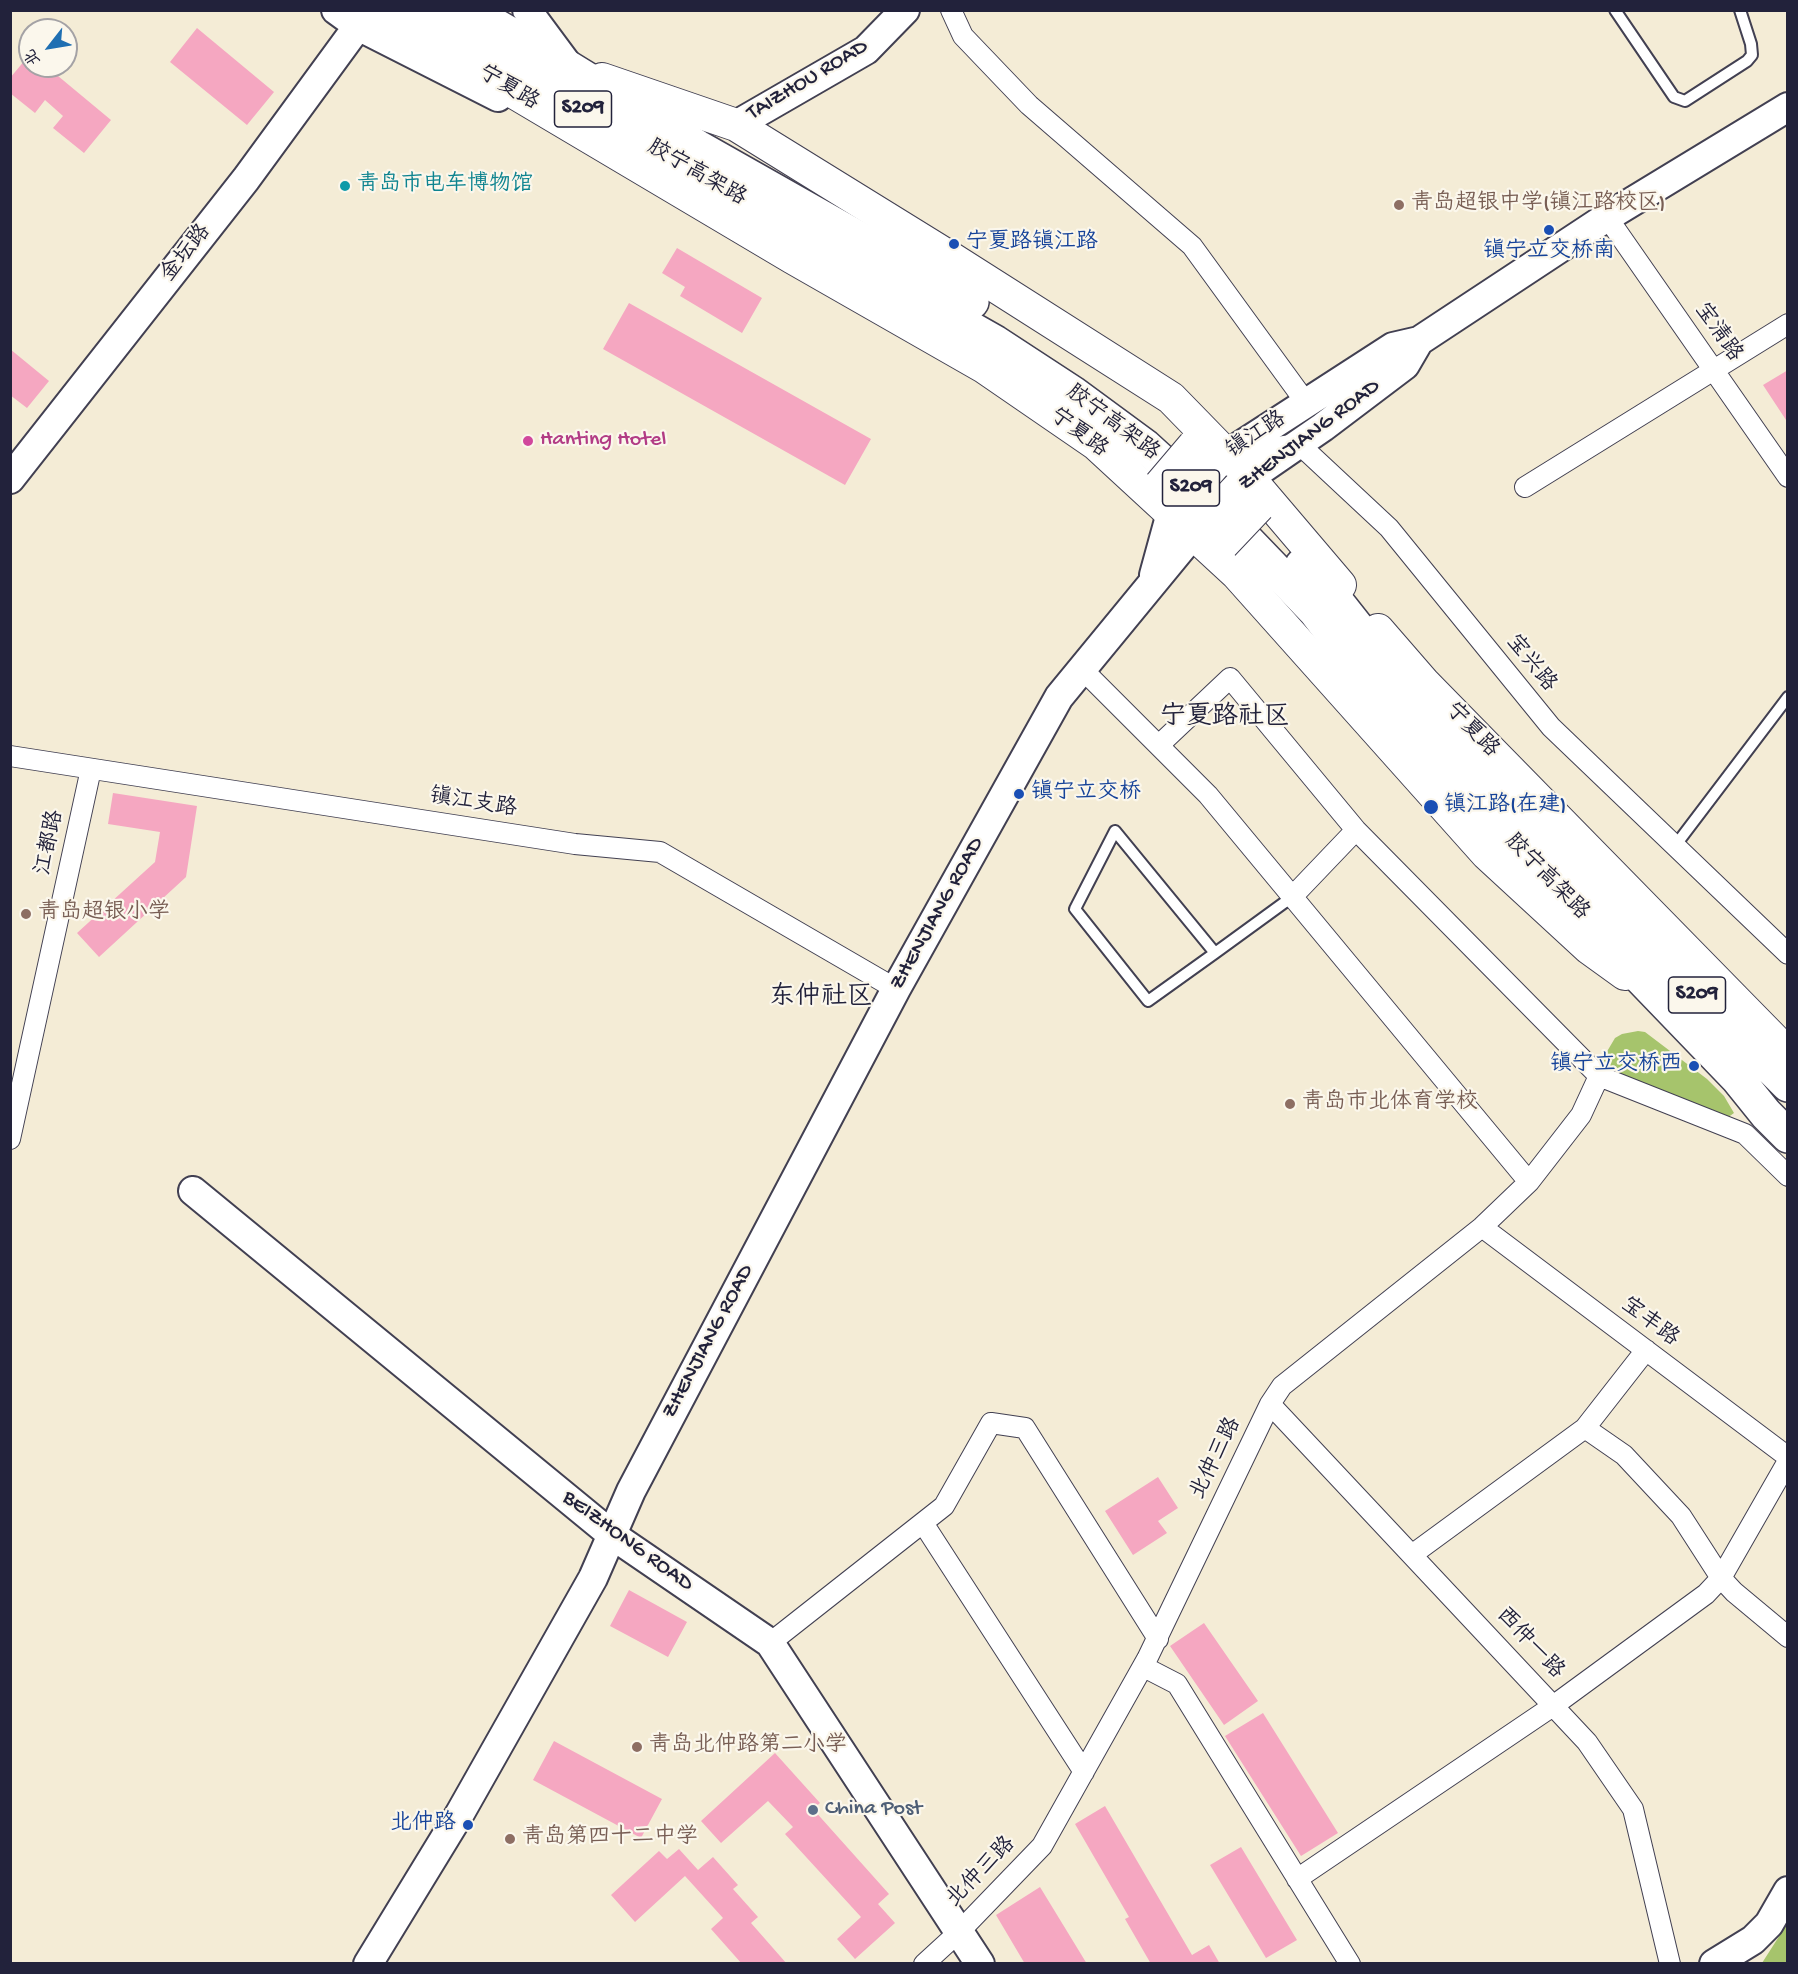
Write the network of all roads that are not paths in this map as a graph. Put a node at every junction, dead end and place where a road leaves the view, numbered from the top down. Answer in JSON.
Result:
{"nodes":[{"id":1,"x":418,"y":10,"type":"edge"},
{"id":2,"x":469,"y":10,"type":"edge"},
{"id":3,"x":527,"y":10,"type":"edge"},
{"id":4,"x":905,"y":10,"type":"edge"},
{"id":5,"x":951,"y":10,"type":"edge"},
{"id":6,"x":1615,"y":10,"type":"edge"},
{"id":7,"x":1740,"y":10,"type":"edge"},
{"id":8,"x":357,"y":16,"type":"edge"},
{"id":9,"x":571,"y":69,"type":"junction"},
{"id":10,"x":1788,"y":107,"type":"edge"},
{"id":11,"x":736,"y":125,"type":"junction"},
{"id":12,"x":1607,"y":217,"type":"junction"},
{"id":13,"x":1788,"y":324,"type":"edge"},
{"id":14,"x":1419,"y":341,"type":"junction"},
{"id":15,"x":1712,"y":370,"type":"junction"},
{"id":16,"x":1307,"y":404,"type":"junction"},
{"id":17,"x":1299,"y":444,"type":"junction"},
{"id":18,"x":1207,"y":447,"type":"junction"},
{"id":19,"x":1788,"y":477,"type":"edge"},
{"id":20,"x":10,"y":479,"type":"edge"},
{"id":21,"x":1525,"y":487,"type":"dead end"},
{"id":22,"x":1255,"y":495,"type":"junction"},
{"id":23,"x":1186,"y":519,"type":"junction"},
{"id":24,"x":1082,"y":669,"type":"junction"},
{"id":25,"x":1788,"y":697,"type":"edge"},
{"id":26,"x":1159,"y":745,"type":"junction"},
{"id":27,"x":10,"y":756,"type":"edge"},
{"id":28,"x":91,"y":769,"type":"junction"},
{"id":29,"x":1356,"y":830,"type":"junction"},
{"id":30,"x":1675,"y":846,"type":"junction"},
{"id":31,"x":1292,"y":897,"type":"junction"},
{"id":32,"x":1215,"y":953,"type":"junction"},
{"id":33,"x":1788,"y":954,"type":"edge"},
{"id":34,"x":896,"y":989,"type":"junction"},
{"id":35,"x":1665,"y":1003,"type":"junction"},
{"id":36,"x":1788,"y":1054,"type":"edge"},
{"id":37,"x":1599,"y":1076,"type":"junction"},
{"id":38,"x":1788,"y":1085,"type":"edge"},
{"id":39,"x":1766,"y":1128,"type":"edge"},
{"id":40,"x":10,"y":1139,"type":"edge"},
{"id":41,"x":1788,"y":1176,"type":"edge"},
{"id":42,"x":1529,"y":1182,"type":"junction"},
{"id":43,"x":193,"y":1191,"type":"dead end"},
{"id":44,"x":1482,"y":1227,"type":"junction"},
{"id":45,"x":1646,"y":1350,"type":"junction"},
{"id":46,"x":1270,"y":1404,"type":"junction"},
{"id":47,"x":1585,"y":1428,"type":"junction"},
{"id":48,"x":1788,"y":1459,"type":"edge"},
{"id":49,"x":923,"y":1522,"type":"junction"},
{"id":50,"x":612,"y":1535,"type":"junction"},
{"id":51,"x":1413,"y":1554,"type":"junction"},
{"id":52,"x":1721,"y":1578,"type":"junction"},
{"id":53,"x":1788,"y":1637,"type":"edge"},
{"id":54,"x":1158,"y":1639,"type":"junction"},
{"id":55,"x":770,"y":1643,"type":"junction"},
{"id":56,"x":1144,"y":1667,"type":"junction"},
{"id":57,"x":1553,"y":1706,"type":"junction"},
{"id":58,"x":1084,"y":1772,"type":"junction"},
{"id":59,"x":1297,"y":1879,"type":"junction"},
{"id":60,"x":1788,"y":1891,"type":"edge"},
{"id":61,"x":960,"y":1931,"type":"junction"},
{"id":62,"x":368,"y":1964,"type":"edge"},
{"id":63,"x":924,"y":1964,"type":"edge"},
{"id":64,"x":980,"y":1964,"type":"edge"},
{"id":65,"x":1350,"y":1964,"type":"edge"},
{"id":66,"x":1670,"y":1964,"type":"edge"},
{"id":67,"x":1714,"y":1964,"type":"edge"}],
"edges":[{"from":1,"to":35,"type":"highway","name":"胶宁高架路","number":"S209"},
{"from":2,"to":9,"type":"highway","name":"胶宁高架路","number":"S209"},
{"from":3,"to":9,"type":"street"},
{"from":4,"to":11,"type":"street","name":"TAIZHOU ROAD"},
{"from":5,"to":16,"type":"street"},
{"from":6,"to":7,"type":"lane"},
{"from":8,"to":20,"type":"street","name":"金坛路"},
{"from":8,"to":23,"type":"main road","name":"宁夏路"},
{"from":9,"to":11,"type":"main road","name":"宁夏路"},
{"from":9,"to":38,"type":"highway","name":"胶宁高架路","number":"S209"},
{"from":10,"to":12,"type":"street","name":"ZHENJIANG ROAD"},
{"from":11,"to":18,"type":"main road","name":"宁夏路"},
{"from":12,"to":14,"type":"street","name":"ZHENJIANG ROAD"},
{"from":12,"to":15,"type":"street","name":"宝清路"},
{"from":13,"to":15,"type":"street"},
{"from":14,"to":16,"type":"street","name":"镇江路"},
{"from":14,"to":17,"type":"street","name":"ZHENJIANG ROAD"},
{"from":15,"to":19,"type":"street","name":"宝清路"},
{"from":15,"to":21,"type":"street"},
{"from":16,"to":18,"type":"street","name":"镇江路"},
{"from":17,"to":18,"type":"street"},
{"from":17,"to":22,"type":"street","name":"ZHENJIANG ROAD"},
{"from":17,"to":30,"type":"street","name":"宝兴路"},
{"from":18,"to":22,"type":"main road","name":"宁夏路"},
{"from":18,"to":23,"type":"main road","bridge":true},
{"from":22,"to":23,"type":"main road","name":"ZHENJIANG ROAD","bridge":true},
{"from":22,"to":36,"type":"main road","name":"宁夏路"},
{"from":23,"to":24,"type":"street","name":"ZHENJIANG ROAD"},
{"from":23,"to":35,"type":"main road","name":"宁夏路"},
{"from":24,"to":26,"type":"street"},
{"from":24,"to":34,"type":"street","name":"ZHENJIANG ROAD"},
{"from":25,"to":30,"type":"lane"},
{"from":26,"to":29,"type":"street"},
{"from":26,"to":31,"type":"street"},
{"from":27,"to":28,"type":"street","name":"镇江支路"},
{"from":28,"to":34,"type":"street","name":"镇江支路"},
{"from":28,"to":40,"type":"street","name":"江都路"},
{"from":29,"to":31,"type":"street"},
{"from":29,"to":37,"type":"street"},
{"from":30,"to":33,"type":"street","name":"宝兴路"},
{"from":31,"to":32,"type":"lane"},
{"from":31,"to":42,"type":"street"},
{"from":32,"to":32,"type":"lane"},
{"from":34,"to":50,"type":"street","name":"ZHENJIANG ROAD"},
{"from":35,"to":39,"type":"highway","name":"胶宁高架路","number":"S209"},
{"from":37,"to":39,"type":"street"},
{"from":37,"to":42,"type":"street","name":"北仲三路"},
{"from":39,"to":41,"type":"street"},
{"from":42,"to":44,"type":"street","name":"北仲三路"},
{"from":43,"to":50,"type":"street","name":"BEIZHONG ROAD"},
{"from":44,"to":45,"type":"street","name":"宝丰路"},
{"from":44,"to":46,"type":"street","name":"北仲三路"},
{"from":45,"to":47,"type":"street"},
{"from":45,"to":48,"type":"street","name":"宝丰路"},
{"from":46,"to":51,"type":"street","name":"西仲一路"},
{"from":46,"to":54,"type":"street","name":"北仲三路"},
{"from":47,"to":51,"type":"street"},
{"from":47,"to":52,"type":"street"},
{"from":48,"to":52,"type":"street"},
{"from":49,"to":54,"type":"street"},
{"from":49,"to":55,"type":"street"},
{"from":49,"to":58,"type":"street"},
{"from":50,"to":55,"type":"street","name":"BEIZHONG ROAD"},
{"from":50,"to":62,"type":"street","name":"ZHENJIANG ROAD"},
{"from":51,"to":57,"type":"street","name":"西仲一路"},
{"from":52,"to":53,"type":"street"},
{"from":52,"to":57,"type":"street"},
{"from":54,"to":56,"type":"street","name":"北仲三路"},
{"from":55,"to":61,"type":"street","name":"BEIZHONG ROAD"},
{"from":56,"to":58,"type":"street","name":"北仲三路"},
{"from":56,"to":59,"type":"street"},
{"from":57,"to":59,"type":"street"},
{"from":57,"to":66,"type":"street","name":"西仲一路"},
{"from":58,"to":61,"type":"street","name":"北仲三路"},
{"from":59,"to":65,"type":"street"},
{"from":60,"to":67,"type":"street"},
{"from":61,"to":63,"type":"street","name":"北仲三路"},
{"from":61,"to":64,"type":"street","name":"BEIZHONG ROAD"}]}
